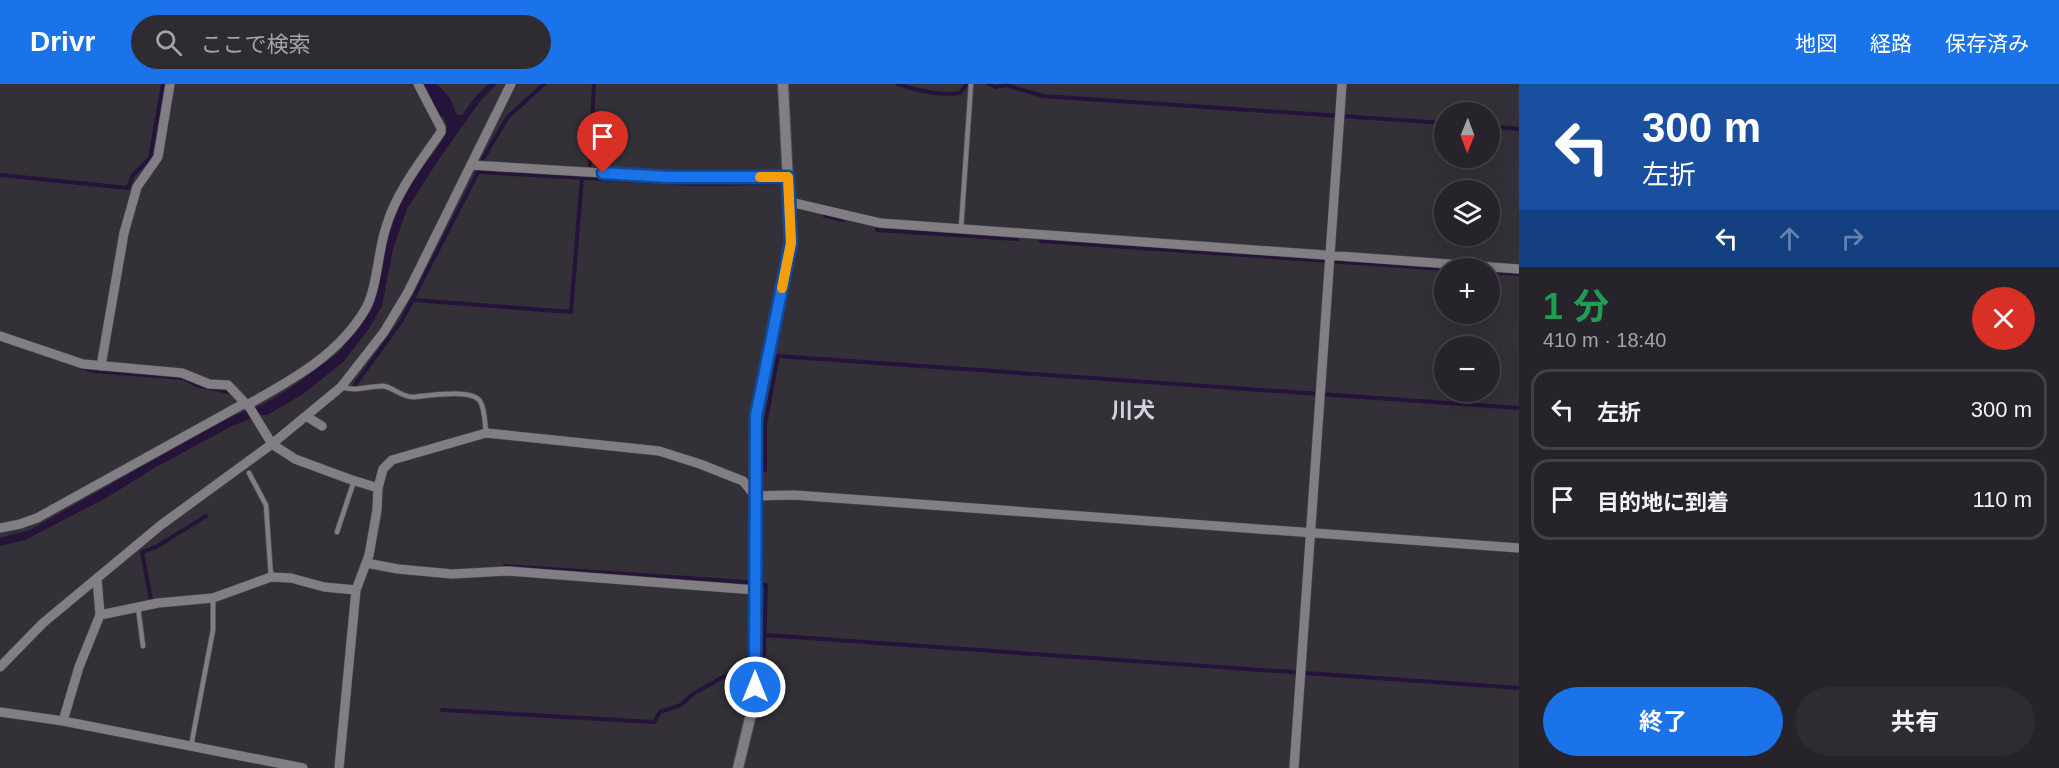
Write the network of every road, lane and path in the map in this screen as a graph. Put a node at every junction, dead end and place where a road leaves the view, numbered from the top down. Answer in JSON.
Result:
{"nodes":[{"id":1,"x":170,"y":84,"type":"edge"},
{"id":2,"x":418,"y":84,"type":"edge"},
{"id":3,"x":512,"y":84,"type":"edge"},
{"id":4,"x":783,"y":84,"type":"edge"},
{"id":5,"x":971,"y":84,"type":"edge"},
{"id":6,"x":1342,"y":84,"type":"edge"},
{"id":7,"x":471,"y":165,"type":"junction"},
{"id":8,"x":788,"y":177,"type":"junction"},
{"id":9,"x":790,"y":202,"type":"junction"},
{"id":10,"x":961,"y":229,"type":"junction"},
{"id":11,"x":1330,"y":256,"type":"junction"},
{"id":12,"x":1519,"y":269,"type":"edge"},
{"id":13,"x":0,"y":336,"type":"edge"},
{"id":14,"x":101,"y":366,"type":"junction"},
{"id":15,"x":340,"y":387,"type":"junction"},
{"id":16,"x":247,"y":406,"type":"junction"},
{"id":17,"x":306,"y":416,"type":"junction"},
{"id":18,"x":322,"y":426,"type":"dead end"},
{"id":19,"x":486,"y":433,"type":"junction"},
{"id":20,"x":272,"y":444,"type":"junction"},
{"id":21,"x":249,"y":473,"type":"dead end"},
{"id":22,"x":354,"y":481,"type":"junction"},
{"id":23,"x":378,"y":488,"type":"junction"},
{"id":24,"x":755,"y":496,"type":"junction"},
{"id":25,"x":0,"y":528,"type":"edge"},
{"id":26,"x":337,"y":532,"type":"dead end"},
{"id":27,"x":1311,"y":533,"type":"junction"},
{"id":28,"x":1519,"y":548,"type":"edge"},
{"id":29,"x":366,"y":563,"type":"junction"},
{"id":30,"x":271,"y":577,"type":"junction"},
{"id":31,"x":96,"y":578,"type":"junction"},
{"id":32,"x":356,"y":590,"type":"junction"},
{"id":33,"x":755,"y":590,"type":"junction"},
{"id":34,"x":213,"y":598,"type":"junction"},
{"id":35,"x":138,"y":607,"type":"junction"},
{"id":36,"x":100,"y":615,"type":"junction"},
{"id":37,"x":143,"y":645,"type":"dead end"},
{"id":38,"x":0,"y":667,"type":"edge"},
{"id":39,"x":0,"y":712,"type":"edge"},
{"id":40,"x":63,"y":722,"type":"junction"},
{"id":41,"x":190,"y":747,"type":"junction"},
{"id":42,"x":303,"y":768,"type":"edge"},
{"id":43,"x":339,"y":768,"type":"edge"},
{"id":44,"x":738,"y":768,"type":"edge"},
{"id":45,"x":1293,"y":768,"type":"edge"}],
"edges":[{"from":1,"to":14,"type":"street"},
{"from":2,"to":16,"type":"street"},
{"from":3,"to":7,"type":"street"},
{"from":4,"to":8,"type":"street"},
{"from":5,"to":10,"type":"lane"},
{"from":6,"to":11,"type":"street"},
{"from":7,"to":8,"type":"street"},
{"from":7,"to":15,"type":"street"},
{"from":8,"to":9,"type":"street"},
{"from":9,"to":10,"type":"street"},
{"from":9,"to":24,"type":"street"},
{"from":10,"to":11,"type":"street"},
{"from":11,"to":12,"type":"street"},
{"from":11,"to":27,"type":"street"},
{"from":13,"to":14,"type":"street"},
{"from":14,"to":16,"type":"street"},
{"from":15,"to":17,"type":"street"},
{"from":15,"to":19,"type":"lane"},
{"from":16,"to":20,"type":"street"},
{"from":16,"to":25,"type":"street"},
{"from":17,"to":18,"type":"street"},
{"from":17,"to":20,"type":"street"},
{"from":19,"to":23,"type":"street"},
{"from":19,"to":24,"type":"street"},
{"from":20,"to":22,"type":"street"},
{"from":20,"to":31,"type":"street"},
{"from":21,"to":30,"type":"lane"},
{"from":22,"to":23,"type":"street"},
{"from":22,"to":26,"type":"lane"},
{"from":23,"to":29,"type":"street"},
{"from":24,"to":27,"type":"street"},
{"from":24,"to":33,"type":"street"},
{"from":27,"to":28,"type":"street"},
{"from":27,"to":45,"type":"street"},
{"from":29,"to":32,"type":"street"},
{"from":29,"to":33,"type":"street"},
{"from":30,"to":32,"type":"street"},
{"from":30,"to":34,"type":"street"},
{"from":31,"to":36,"type":"street"},
{"from":31,"to":38,"type":"street"},
{"from":32,"to":43,"type":"street"},
{"from":33,"to":44,"type":"street"},
{"from":34,"to":35,"type":"street"},
{"from":34,"to":41,"type":"lane"},
{"from":35,"to":36,"type":"street"},
{"from":35,"to":37,"type":"lane"},
{"from":36,"to":40,"type":"street"},
{"from":39,"to":40,"type":"street"},
{"from":40,"to":41,"type":"street"},
{"from":41,"to":42,"type":"street"}]}
